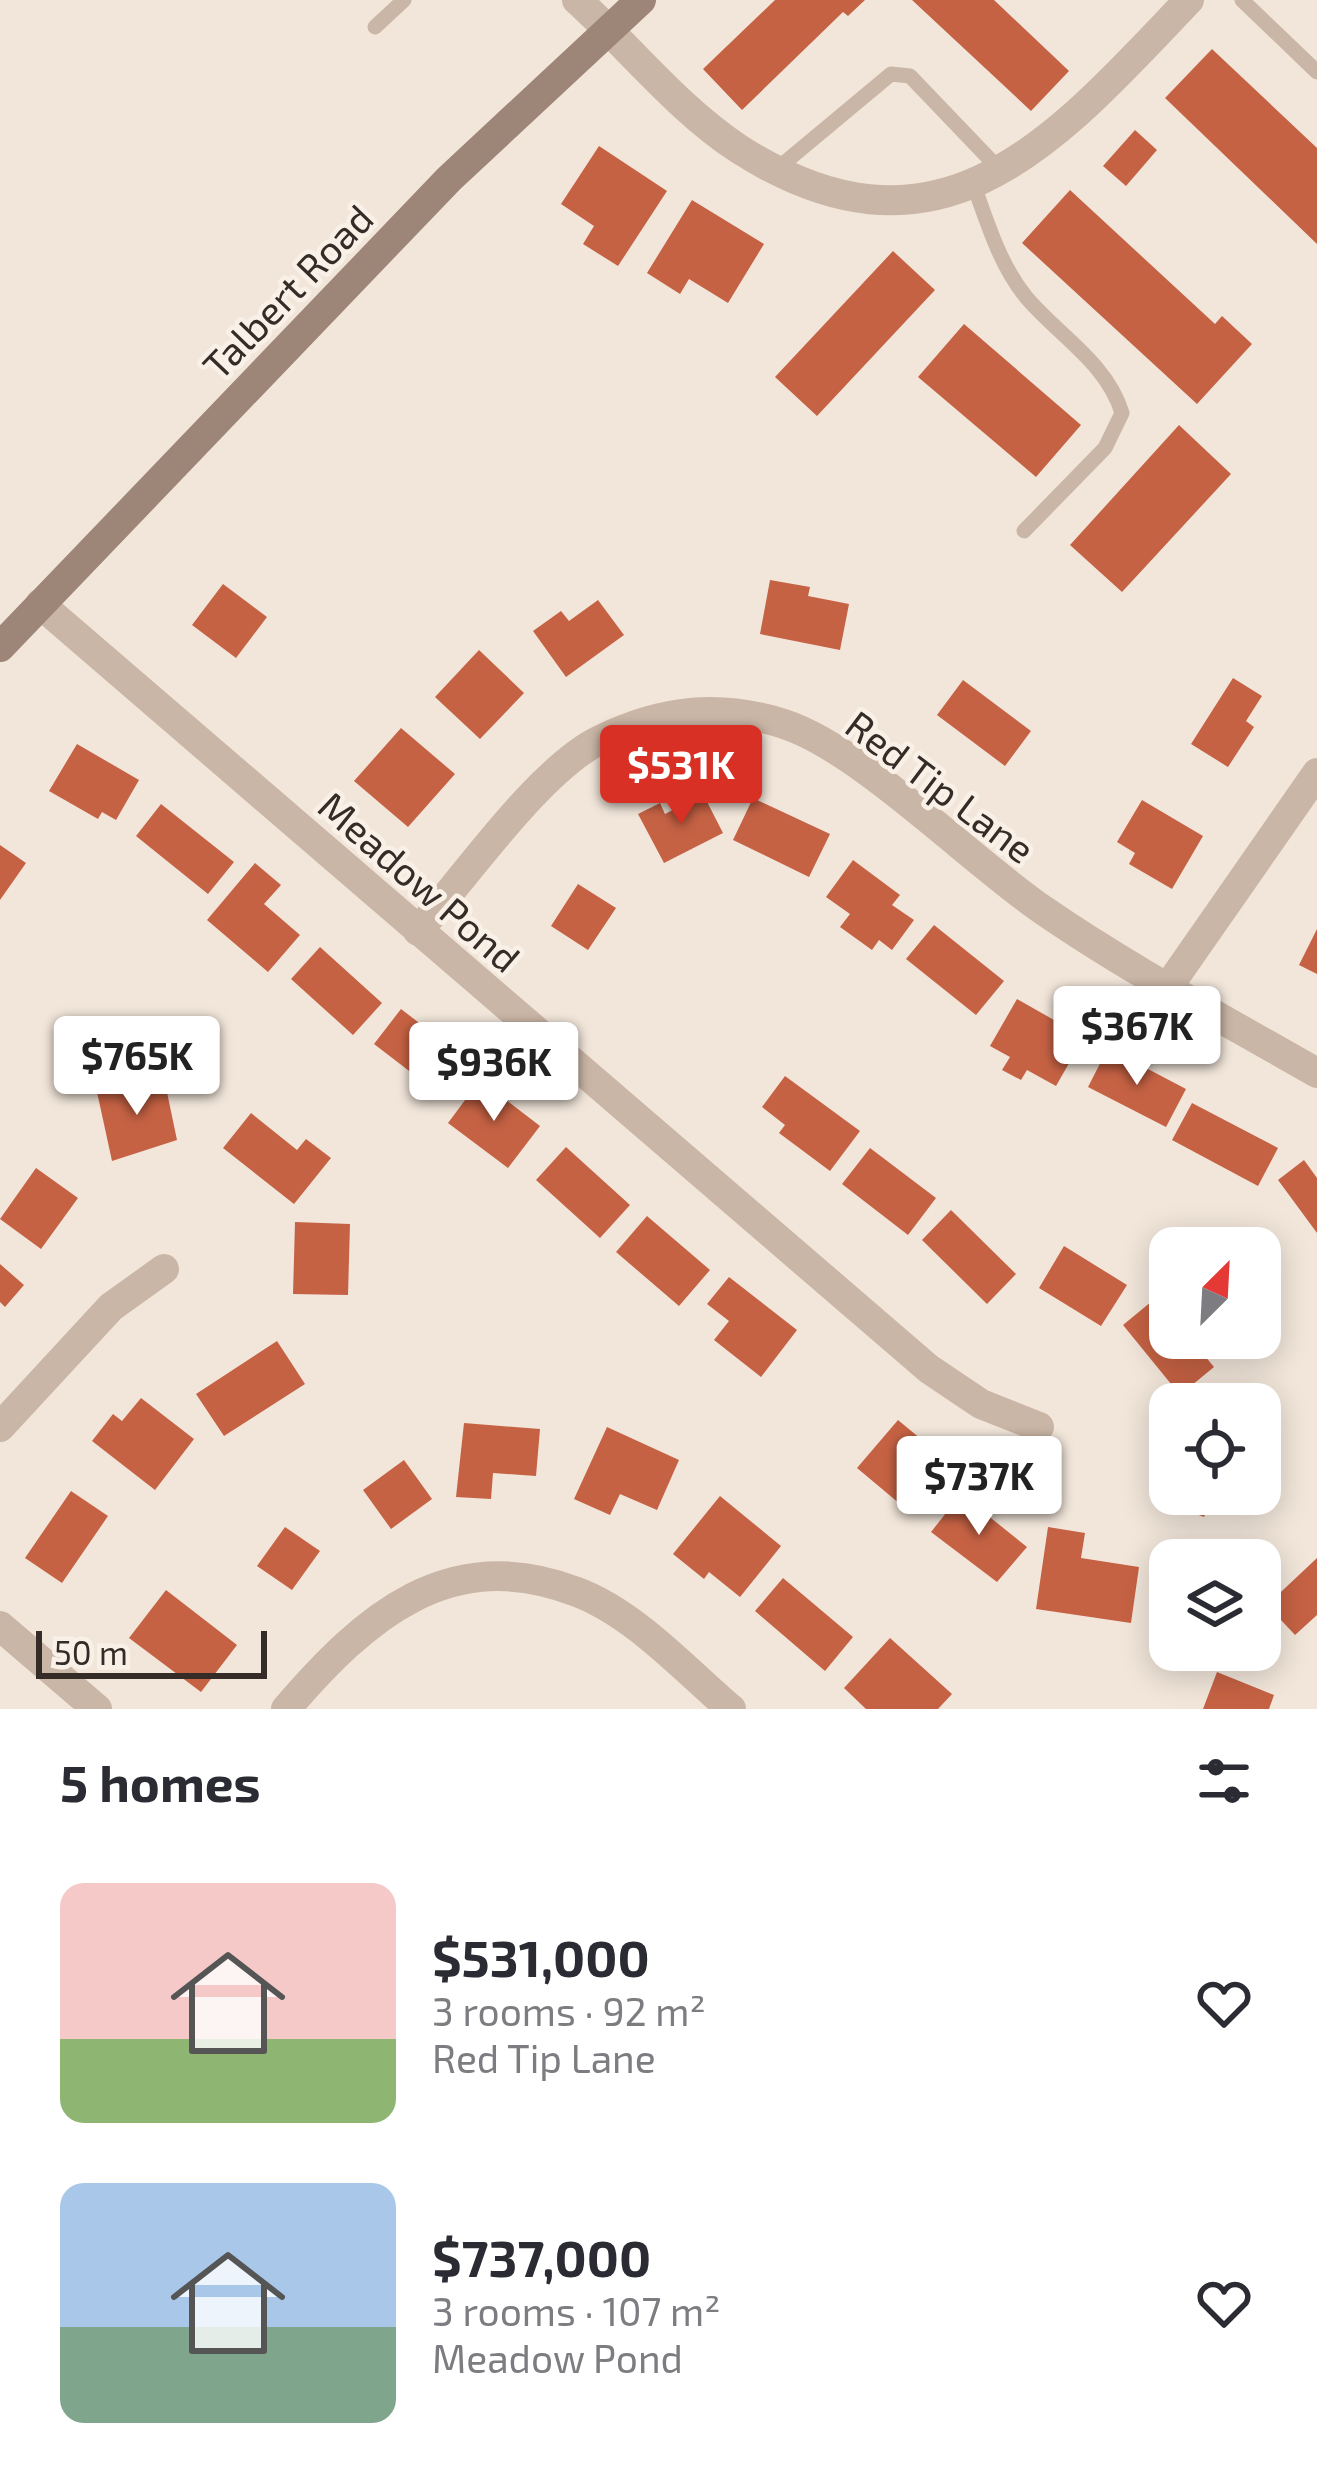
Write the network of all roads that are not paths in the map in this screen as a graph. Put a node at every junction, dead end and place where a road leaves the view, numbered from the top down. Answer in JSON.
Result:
{"nodes":[{"id":1,"x":404,"y":0,"type":"edge"},
{"id":2,"x":577,"y":0,"type":"edge"},
{"id":3,"x":640,"y":0,"type":"edge"},
{"id":4,"x":1190,"y":0,"type":"edge"},
{"id":5,"x":1242,"y":0,"type":"edge"},
{"id":6,"x":375,"y":27,"type":"dead end"},
{"id":7,"x":608,"y":28,"type":"junction"},
{"id":8,"x":1317,"y":72,"type":"edge"},
{"id":9,"x":776,"y":169,"type":"junction"},
{"id":10,"x":1003,"y":173,"type":"junction"},
{"id":11,"x":974,"y":186,"type":"junction"},
{"id":12,"x":1024,"y":531,"type":"dead end"},
{"id":13,"x":40,"y":604,"type":"junction"},
{"id":14,"x":0,"y":647,"type":"edge"},
{"id":15,"x":1317,"y":772,"type":"edge"},
{"id":16,"x":418,"y":931,"type":"junction"},
{"id":17,"x":1168,"y":987,"type":"junction"},
{"id":18,"x":1317,"y":1073,"type":"edge"},
{"id":19,"x":164,"y":1269,"type":"dead end"},
{"id":20,"x":0,"y":1427,"type":"edge"},
{"id":21,"x":1040,"y":1427,"type":"dead end"},
{"id":22,"x":0,"y":1626,"type":"edge"},
{"id":23,"x":97,"y":1709,"type":"edge"},
{"id":24,"x":286,"y":1709,"type":"edge"},
{"id":25,"x":730,"y":1709,"type":"edge"}],
"edges":[{"from":1,"to":6,"type":"lane"},
{"from":2,"to":7,"type":"street"},
{"from":3,"to":7,"type":"street","name":"Talbert Road"},
{"from":4,"to":10,"type":"street"},
{"from":5,"to":8,"type":"lane"},
{"from":7,"to":9,"type":"street"},
{"from":7,"to":13,"type":"street","name":"Talbert Road"},
{"from":9,"to":10,"type":"lane"},
{"from":9,"to":11,"type":"street"},
{"from":10,"to":11,"type":"street"},
{"from":11,"to":12,"type":"lane"},
{"from":13,"to":14,"type":"street","name":"Talbert Road"},
{"from":13,"to":16,"type":"street","name":"Meadow Pond"},
{"from":15,"to":17,"type":"street"},
{"from":16,"to":17,"type":"street","name":"Red Tip Lane"},
{"from":16,"to":21,"type":"street","name":"Meadow Pond"},
{"from":17,"to":18,"type":"street","name":"Red Tip Lane"},
{"from":19,"to":20,"type":"street"},
{"from":22,"to":23,"type":"street"},
{"from":24,"to":25,"type":"street"}]}
